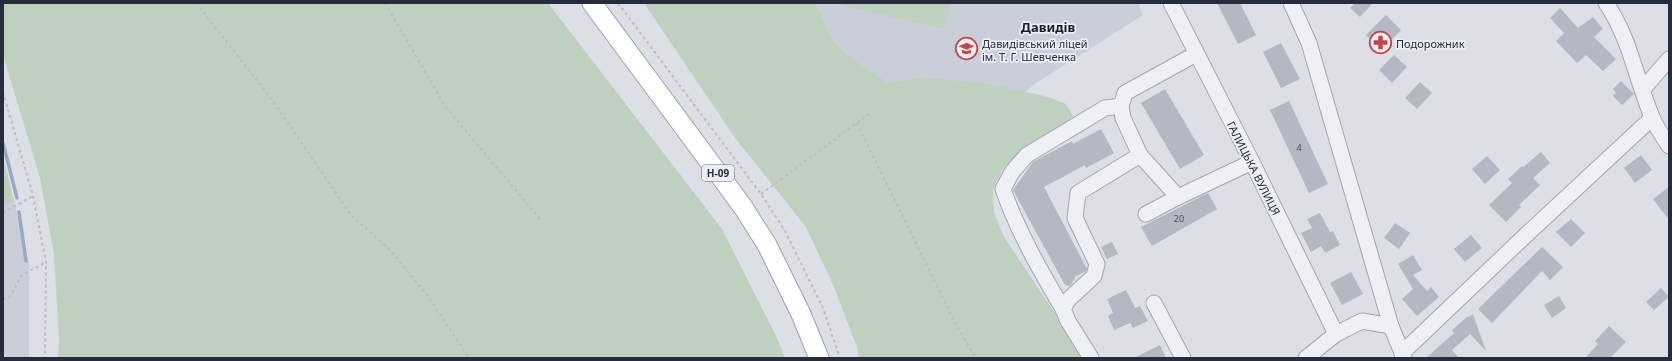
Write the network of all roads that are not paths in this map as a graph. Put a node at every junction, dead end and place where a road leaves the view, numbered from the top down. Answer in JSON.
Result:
{"nodes":[{"id":1,"x":592,"y":3,"type":"edge"},
{"id":2,"x":1171,"y":3,"type":"edge"},
{"id":3,"x":1291,"y":3,"type":"edge"},
{"id":4,"x":1606,"y":3,"type":"edge"},
{"id":5,"x":1196,"y":54,"type":"junction"},
{"id":6,"x":1669,"y":59,"type":"edge"},
{"id":7,"x":1643,"y":89,"type":"junction"},
{"id":8,"x":1121,"y":106,"type":"junction"},
{"id":9,"x":1652,"y":118,"type":"junction"},
{"id":10,"x":1669,"y":146,"type":"edge"},
{"id":11,"x":1140,"y":155,"type":"junction"},
{"id":12,"x":1252,"y":162,"type":"junction"},
{"id":13,"x":1178,"y":197,"type":"junction"},
{"id":14,"x":1146,"y":214,"type":"dead end"},
{"id":15,"x":1154,"y":303,"type":"dead end"},
{"id":16,"x":1063,"y":309,"type":"junction"},
{"id":17,"x":1391,"y":326,"type":"junction"},
{"id":18,"x":1336,"y":334,"type":"junction"},
{"id":19,"x":1403,"y":355,"type":"edge"},
{"id":20,"x":819,"y":358,"type":"edge"},
{"id":21,"x":1091,"y":358,"type":"edge"},
{"id":22,"x":1183,"y":358,"type":"edge"},
{"id":23,"x":1306,"y":358,"type":"edge"}],
"edges":[{"from":1,"to":20,"type":"main road","number":"Н-09"},
{"from":2,"to":5,"type":"street","name":"ГАЛИЦЬКА ВУЛИЦЯ"},
{"from":3,"to":17,"type":"street"},
{"from":4,"to":7,"type":"street"},
{"from":5,"to":8,"type":"street"},
{"from":5,"to":12,"type":"street","name":"ГАЛИЦЬКА ВУЛИЦЯ"},
{"from":6,"to":7,"type":"street"},
{"from":7,"to":9,"type":"street"},
{"from":8,"to":11,"type":"street"},
{"from":8,"to":16,"type":"street"},
{"from":9,"to":10,"type":"street"},
{"from":9,"to":19,"type":"street"},
{"from":11,"to":13,"type":"street"},
{"from":11,"to":16,"type":"street"},
{"from":12,"to":13,"type":"street"},
{"from":12,"to":18,"type":"street","name":"ГАЛИЦЬКА ВУЛИЦЯ"},
{"from":13,"to":14,"type":"street"},
{"from":15,"to":22,"type":"street"},
{"from":16,"to":21,"type":"street"},
{"from":17,"to":18,"type":"street"},
{"from":17,"to":19,"type":"street"},
{"from":18,"to":23,"type":"street"}]}
